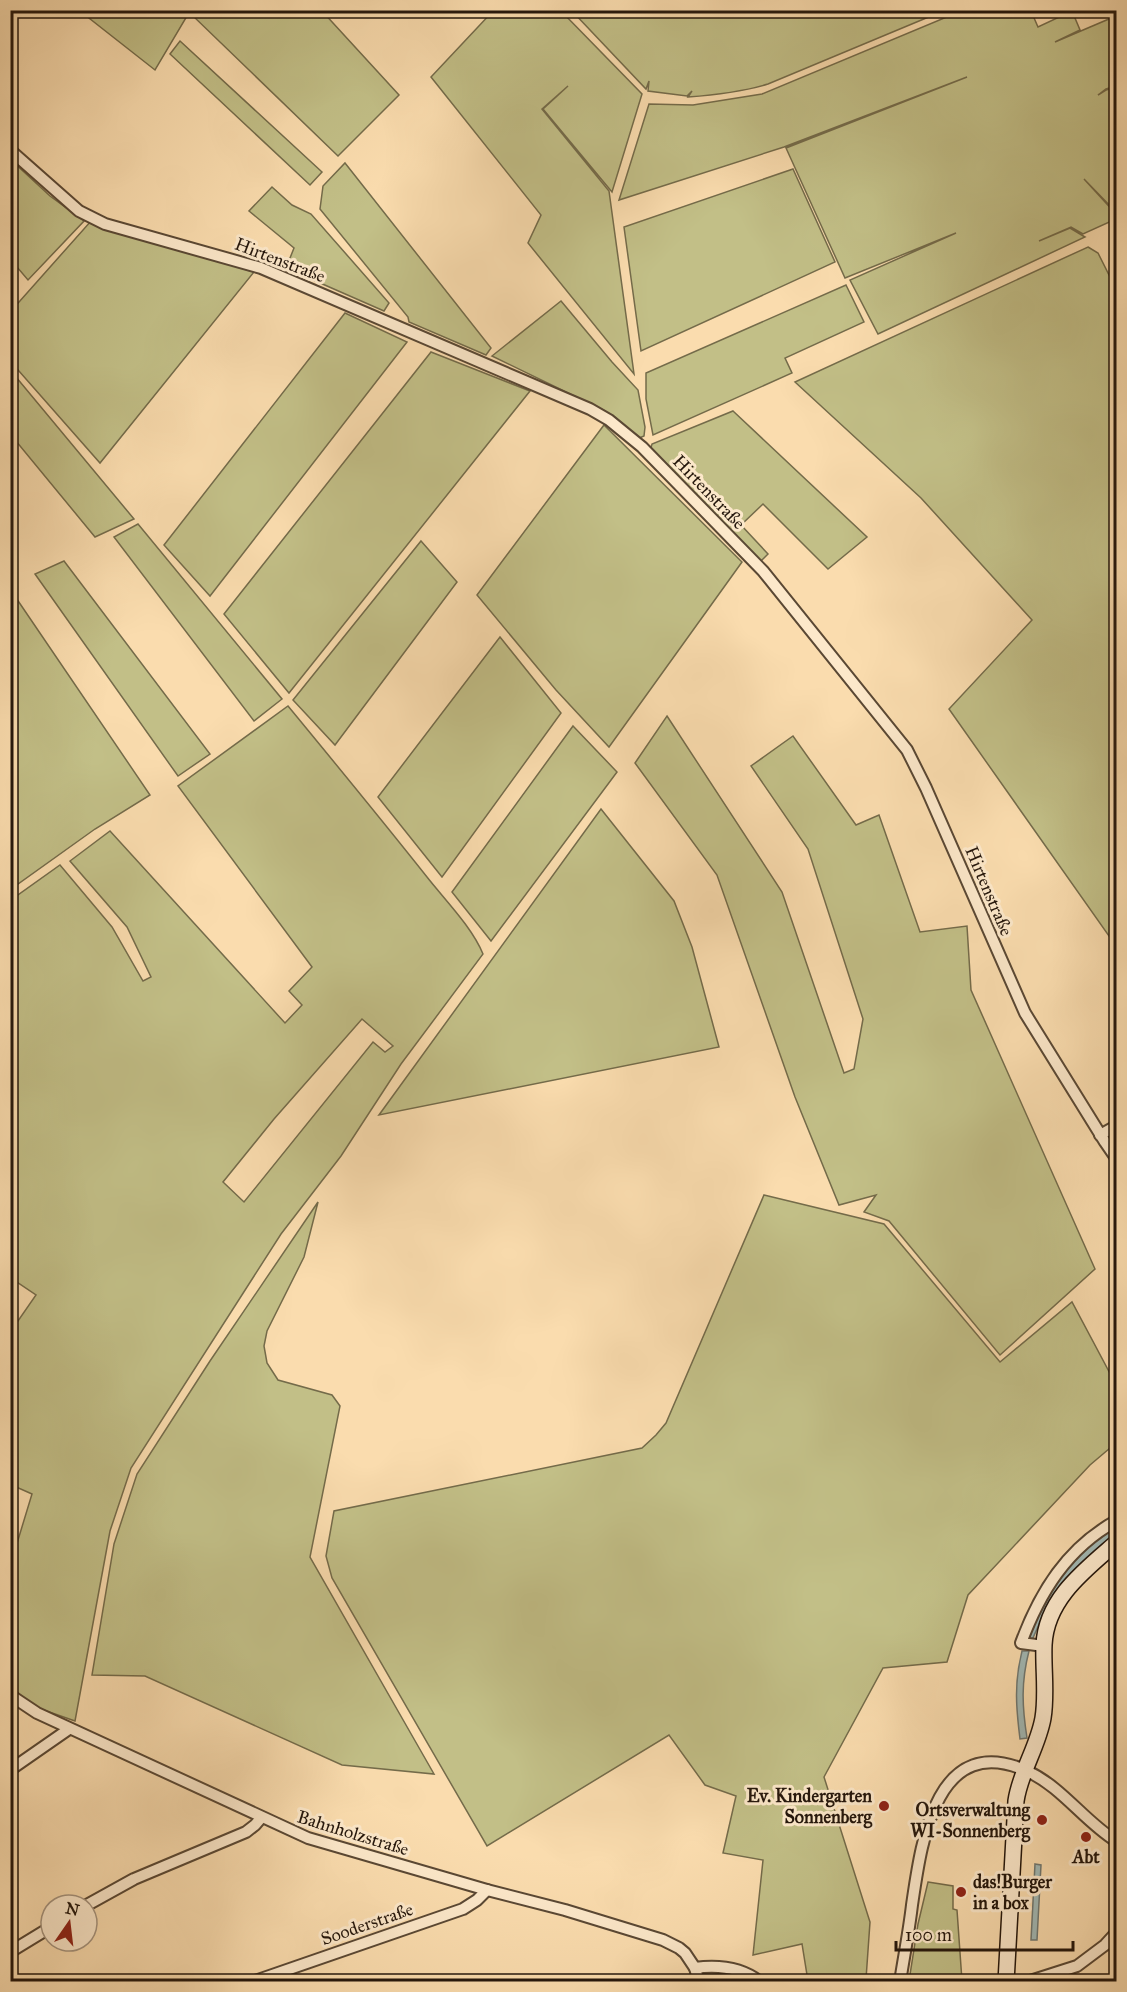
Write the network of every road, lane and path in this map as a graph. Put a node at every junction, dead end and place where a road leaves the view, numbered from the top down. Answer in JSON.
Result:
{"nodes":[{"id":1,"x":10,"y":150,"type":"edge"},
{"id":2,"x":1116,"y":1126,"type":"edge"},
{"id":3,"x":1101,"y":1135,"type":"junction"},
{"id":4,"x":1116,"y":1158,"type":"edge"},
{"id":5,"x":1116,"y":1521,"type":"edge"},
{"id":6,"x":1116,"y":1543,"type":"edge"},
{"id":7,"x":1044,"y":1646,"type":"junction"},
{"id":8,"x":10,"y":1695,"type":"edge"},
{"id":9,"x":69,"y":1729,"type":"junction"},
{"id":10,"x":10,"y":1770,"type":"edge"},
{"id":11,"x":1025,"y":1770,"type":"junction"},
{"id":12,"x":261,"y":1818,"type":"junction"},
{"id":13,"x":1116,"y":1841,"type":"edge"},
{"id":14,"x":487,"y":1890,"type":"junction"},
{"id":15,"x":99,"y":1899,"type":"edge"},
{"id":16,"x":1116,"y":1933,"type":"edge"},
{"id":17,"x":39,"y":1934,"type":"edge"},
{"id":18,"x":10,"y":1952,"type":"edge"},
{"id":19,"x":695,"y":1968,"type":"junction"},
{"id":20,"x":252,"y":1982,"type":"edge"},
{"id":21,"x":699,"y":1982,"type":"edge"},
{"id":22,"x":760,"y":1982,"type":"edge"},
{"id":23,"x":900,"y":1982,"type":"edge"},
{"id":24,"x":1006,"y":1982,"type":"edge"},
{"id":25,"x":1027,"y":1982,"type":"edge"}],
"edges":[{"from":1,"to":3,"type":"street","name":"Hirtenstraße"},
{"from":2,"to":3,"type":"street"},
{"from":3,"to":4,"type":"street","name":"Hirtenstraße"},
{"from":5,"to":7,"type":"street"},
{"from":6,"to":7,"type":"main road"},
{"from":7,"to":11,"type":"main road"},
{"from":8,"to":9,"type":"street","name":"Bahnholzstraße"},
{"from":9,"to":10,"type":"street"},
{"from":9,"to":12,"type":"street","name":"Bahnholzstraße"},
{"from":11,"to":13,"type":"street"},
{"from":11,"to":23,"type":"street"},
{"from":11,"to":24,"type":"main road"},
{"from":12,"to":14,"type":"street","name":"Bahnholzstraße"},
{"from":12,"to":15,"type":"street"},
{"from":14,"to":19,"type":"street","name":"Bahnholzstraße"},
{"from":14,"to":20,"type":"street","name":"Sooderstraße"},
{"from":16,"to":25,"type":"street"},
{"from":17,"to":18,"type":"street"},
{"from":19,"to":21,"type":"street","name":"Bahnholzstraße"},
{"from":19,"to":22,"type":"street"}]}
